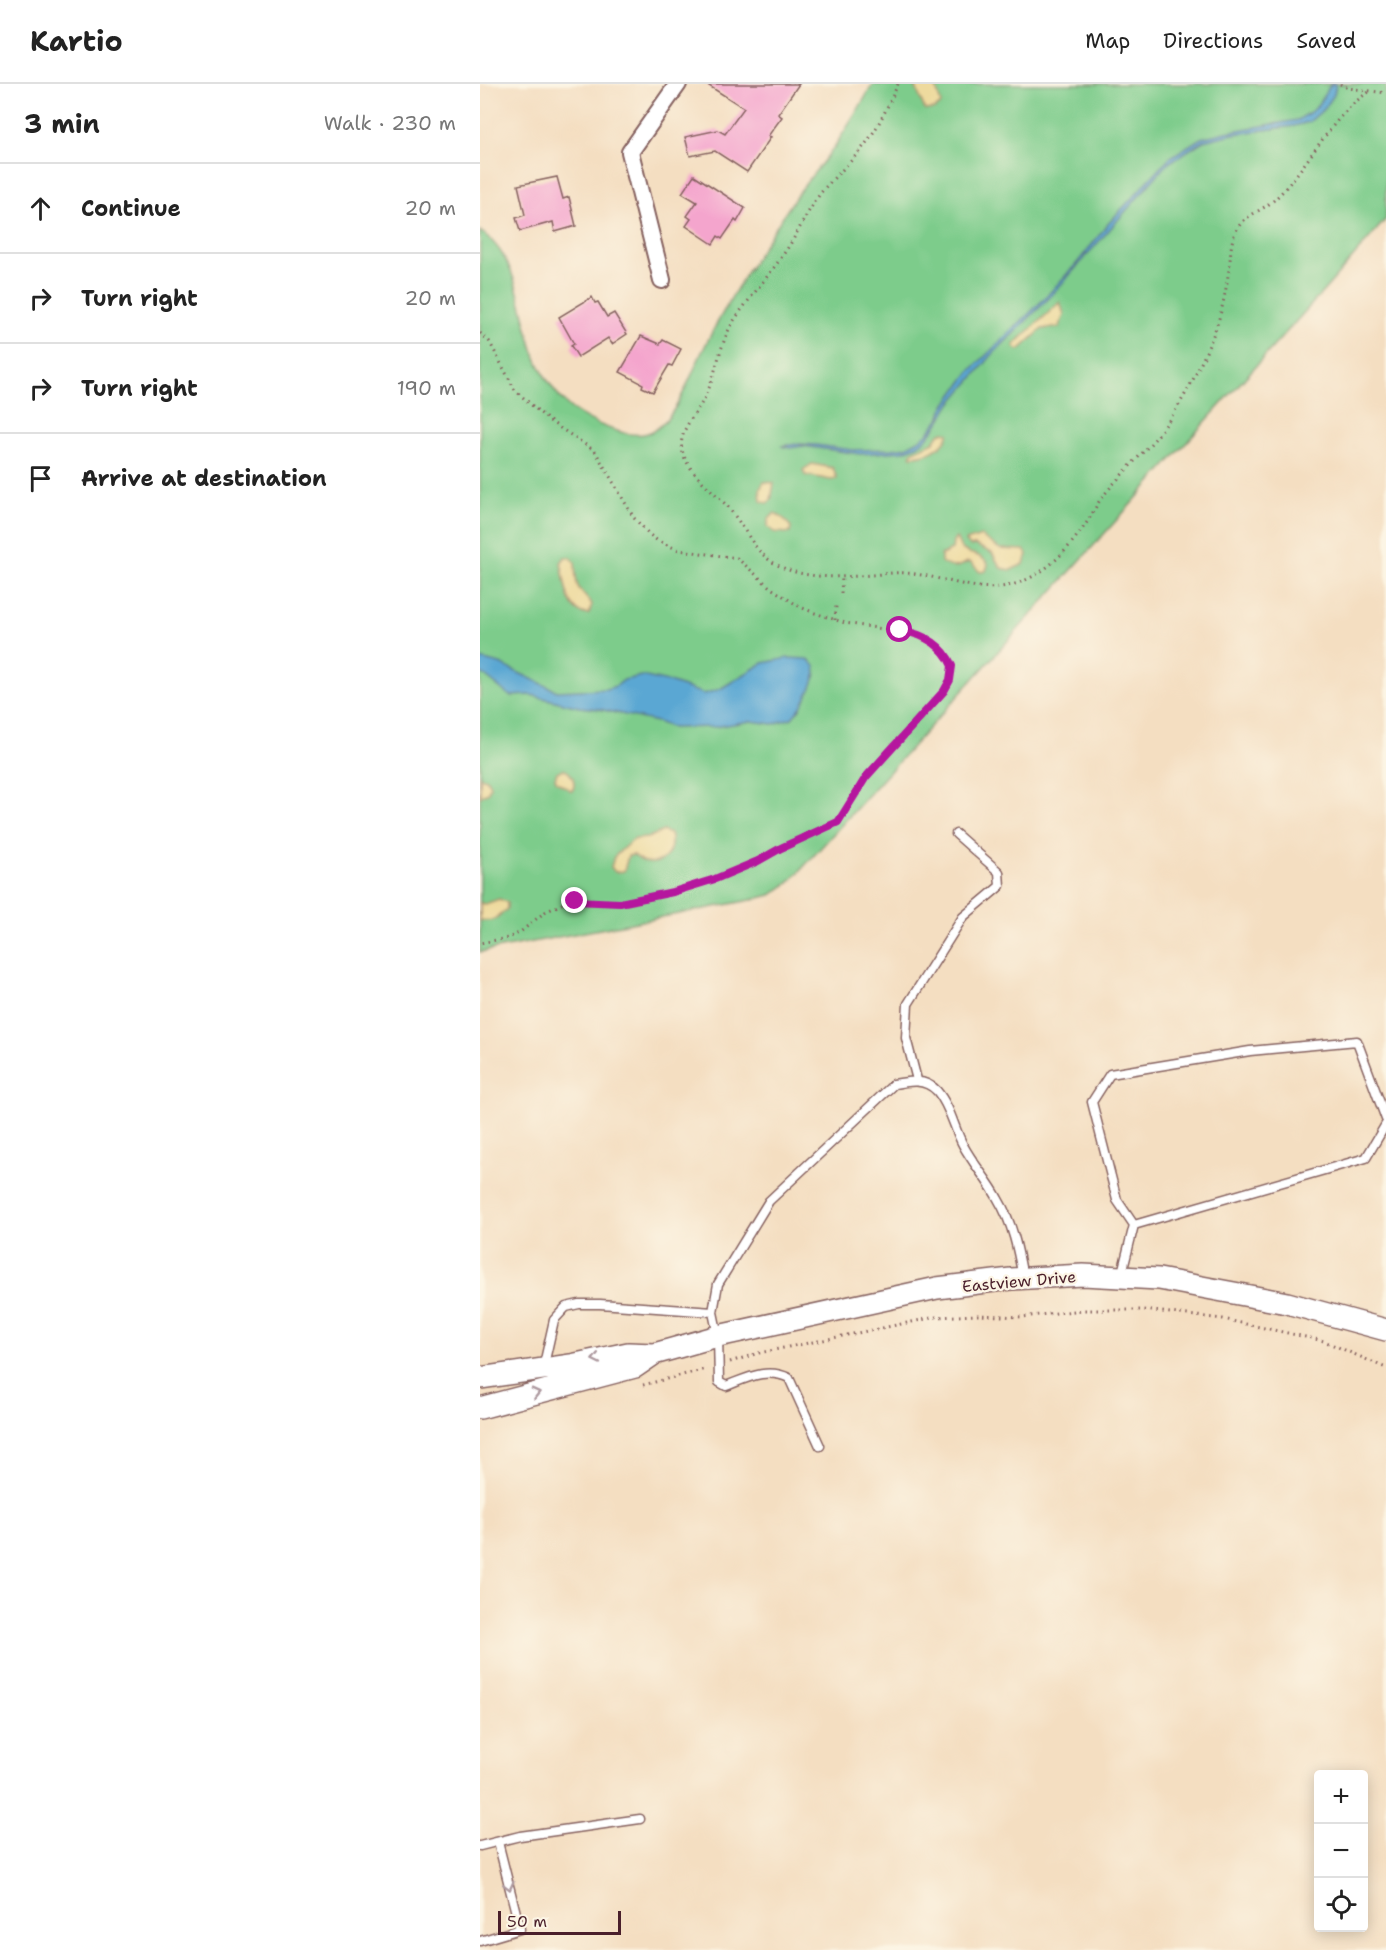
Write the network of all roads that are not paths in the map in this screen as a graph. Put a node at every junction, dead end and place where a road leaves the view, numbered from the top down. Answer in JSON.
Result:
{"nodes":[{"id":1,"x":678,"y":84,"type":"edge"},
{"id":2,"x":662,"y":280,"type":"dead end"},
{"id":3,"x":956,"y":834,"type":"dead end"},
{"id":4,"x":917,"y":1080,"type":"junction"},
{"id":5,"x":1386,"y":1119,"type":"edge"},
{"id":6,"x":1386,"y":1124,"type":"edge"},
{"id":7,"x":1134,"y":1225,"type":"junction"},
{"id":8,"x":1121,"y":1277,"type":"junction"},
{"id":9,"x":1023,"y":1278,"type":"junction"},
{"id":10,"x":713,"y":1312,"type":"junction"},
{"id":11,"x":1386,"y":1330,"type":"edge"},
{"id":12,"x":718,"y":1336,"type":"junction"},
{"id":13,"x":654,"y":1354,"type":"junction"},
{"id":14,"x":543,"y":1369,"type":"junction"},
{"id":15,"x":480,"y":1378,"type":"edge"},
{"id":16,"x":480,"y":1408,"type":"edge"},
{"id":17,"x":820,"y":1446,"type":"dead end"},
{"id":18,"x":640,"y":1819,"type":"dead end"},
{"id":19,"x":498,"y":1842,"type":"junction"},
{"id":20,"x":480,"y":1846,"type":"edge"},
{"id":21,"x":480,"y":1941,"type":"edge"}],
"edges":[{"from":1,"to":2,"type":"street"},
{"from":3,"to":4,"type":"lane"},
{"from":4,"to":9,"type":"lane"},
{"from":4,"to":10,"type":"lane"},
{"from":5,"to":7,"type":"lane"},
{"from":6,"to":7,"type":"lane"},
{"from":7,"to":8,"type":"lane"},
{"from":8,"to":9,"type":"street","name":"Eastview Drive"},
{"from":8,"to":11,"type":"street","name":"Eastview Drive"},
{"from":9,"to":12,"type":"street","name":"Eastview Drive"},
{"from":10,"to":12,"type":"lane"},
{"from":10,"to":14,"type":"lane"},
{"from":12,"to":13,"type":"street","name":"Eastview Drive"},
{"from":12,"to":17,"type":"lane"},
{"from":13,"to":14,"type":"street","name":"Eastview Drive","one_way":true},
{"from":16,"to":13,"type":"street","name":"Eastview Drive","one_way":true},
{"from":14,"to":15,"type":"street","name":"Eastview Drive"},
{"from":18,"to":19,"type":"lane"},
{"from":19,"to":20,"type":"lane"},
{"from":19,"to":21,"type":"lane","one_way":true}]}
